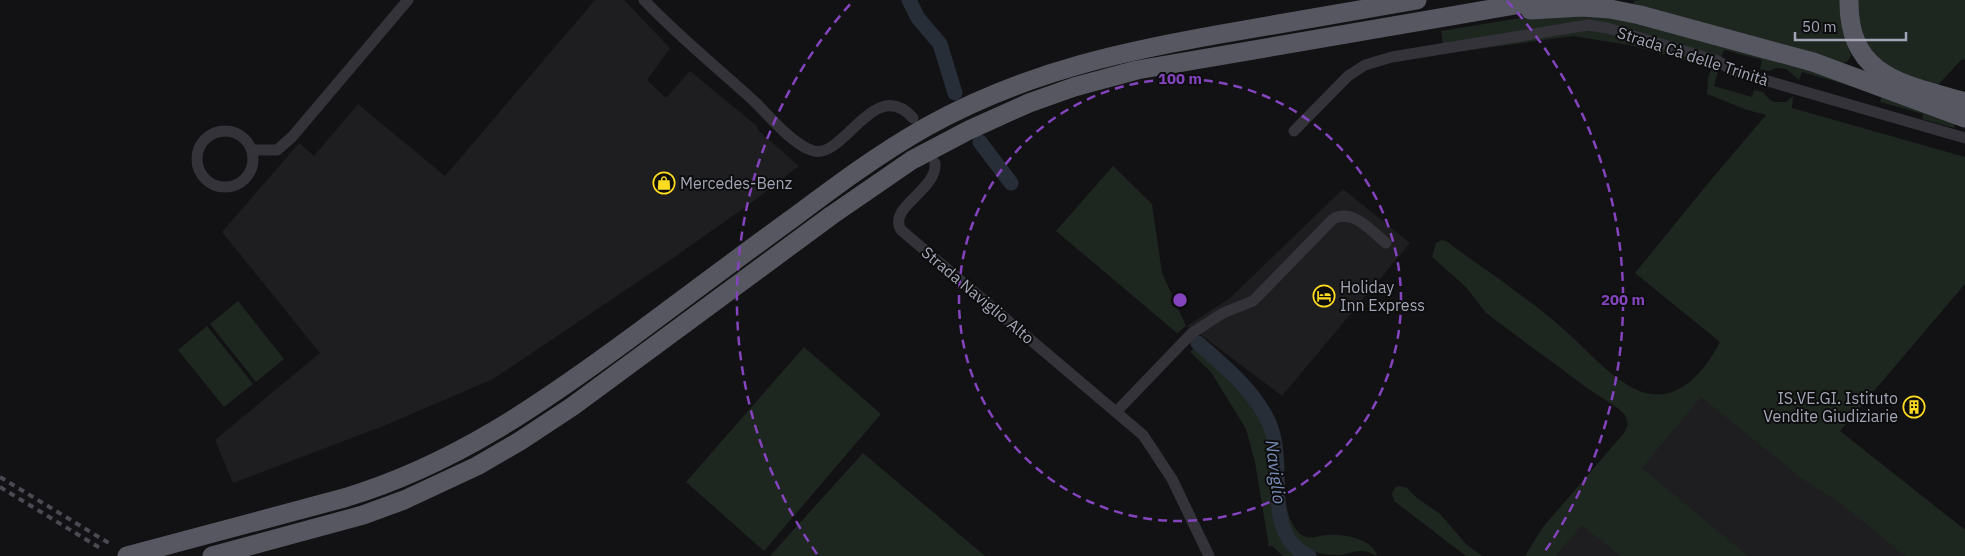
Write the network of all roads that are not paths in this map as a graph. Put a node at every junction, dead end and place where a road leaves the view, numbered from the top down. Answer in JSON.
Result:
{"nodes":[{"id":1,"x":408,"y":0,"type":"edge"},
{"id":2,"x":644,"y":0,"type":"edge"},
{"id":3,"x":1388,"y":0,"type":"edge"},
{"id":4,"x":1417,"y":0,"type":"edge"},
{"id":5,"x":1544,"y":0,"type":"edge"},
{"id":6,"x":1849,"y":0,"type":"edge"},
{"id":7,"x":1323,"y":16,"type":"junction"},
{"id":8,"x":1423,"y":21,"type":"junction"},
{"id":9,"x":1965,"y":102,"type":"edge"},
{"id":10,"x":913,"y":118,"type":"dead end"},
{"id":11,"x":1965,"y":118,"type":"edge"},
{"id":12,"x":1294,"y":131,"type":"dead end"},
{"id":13,"x":1965,"y":138,"type":"edge"},
{"id":14,"x":252,"y":150,"type":"junction"},
{"id":15,"x":935,"y":163,"type":"dead end"},
{"id":16,"x":1386,"y":243,"type":"dead end"},
{"id":17,"x":1116,"y":412,"type":"junction"},
{"id":18,"x":127,"y":556,"type":"edge"},
{"id":19,"x":212,"y":556,"type":"edge"},
{"id":20,"x":1208,"y":556,"type":"edge"}],
"edges":[{"from":1,"to":14,"type":"street"},
{"from":2,"to":10,"type":"street"},
{"from":3,"to":7,"type":"highway"},
{"from":4,"to":7,"type":"highway"},
{"from":5,"to":8,"type":"highway"},
{"from":6,"to":9,"type":"highway"},
{"from":7,"to":18,"type":"highway","bridge":true},
{"from":8,"to":11,"type":"highway"},
{"from":8,"to":19,"type":"highway"},
{"from":12,"to":13,"type":"street","name":"Strada Cà delle Trinità"},
{"from":14,"to":14,"type":"street"},
{"from":15,"to":17,"type":"street","name":"Strada Naviglio Alto"},
{"from":16,"to":17,"type":"street"},
{"from":17,"to":20,"type":"street","name":"Strada Naviglio Alto"}]}
